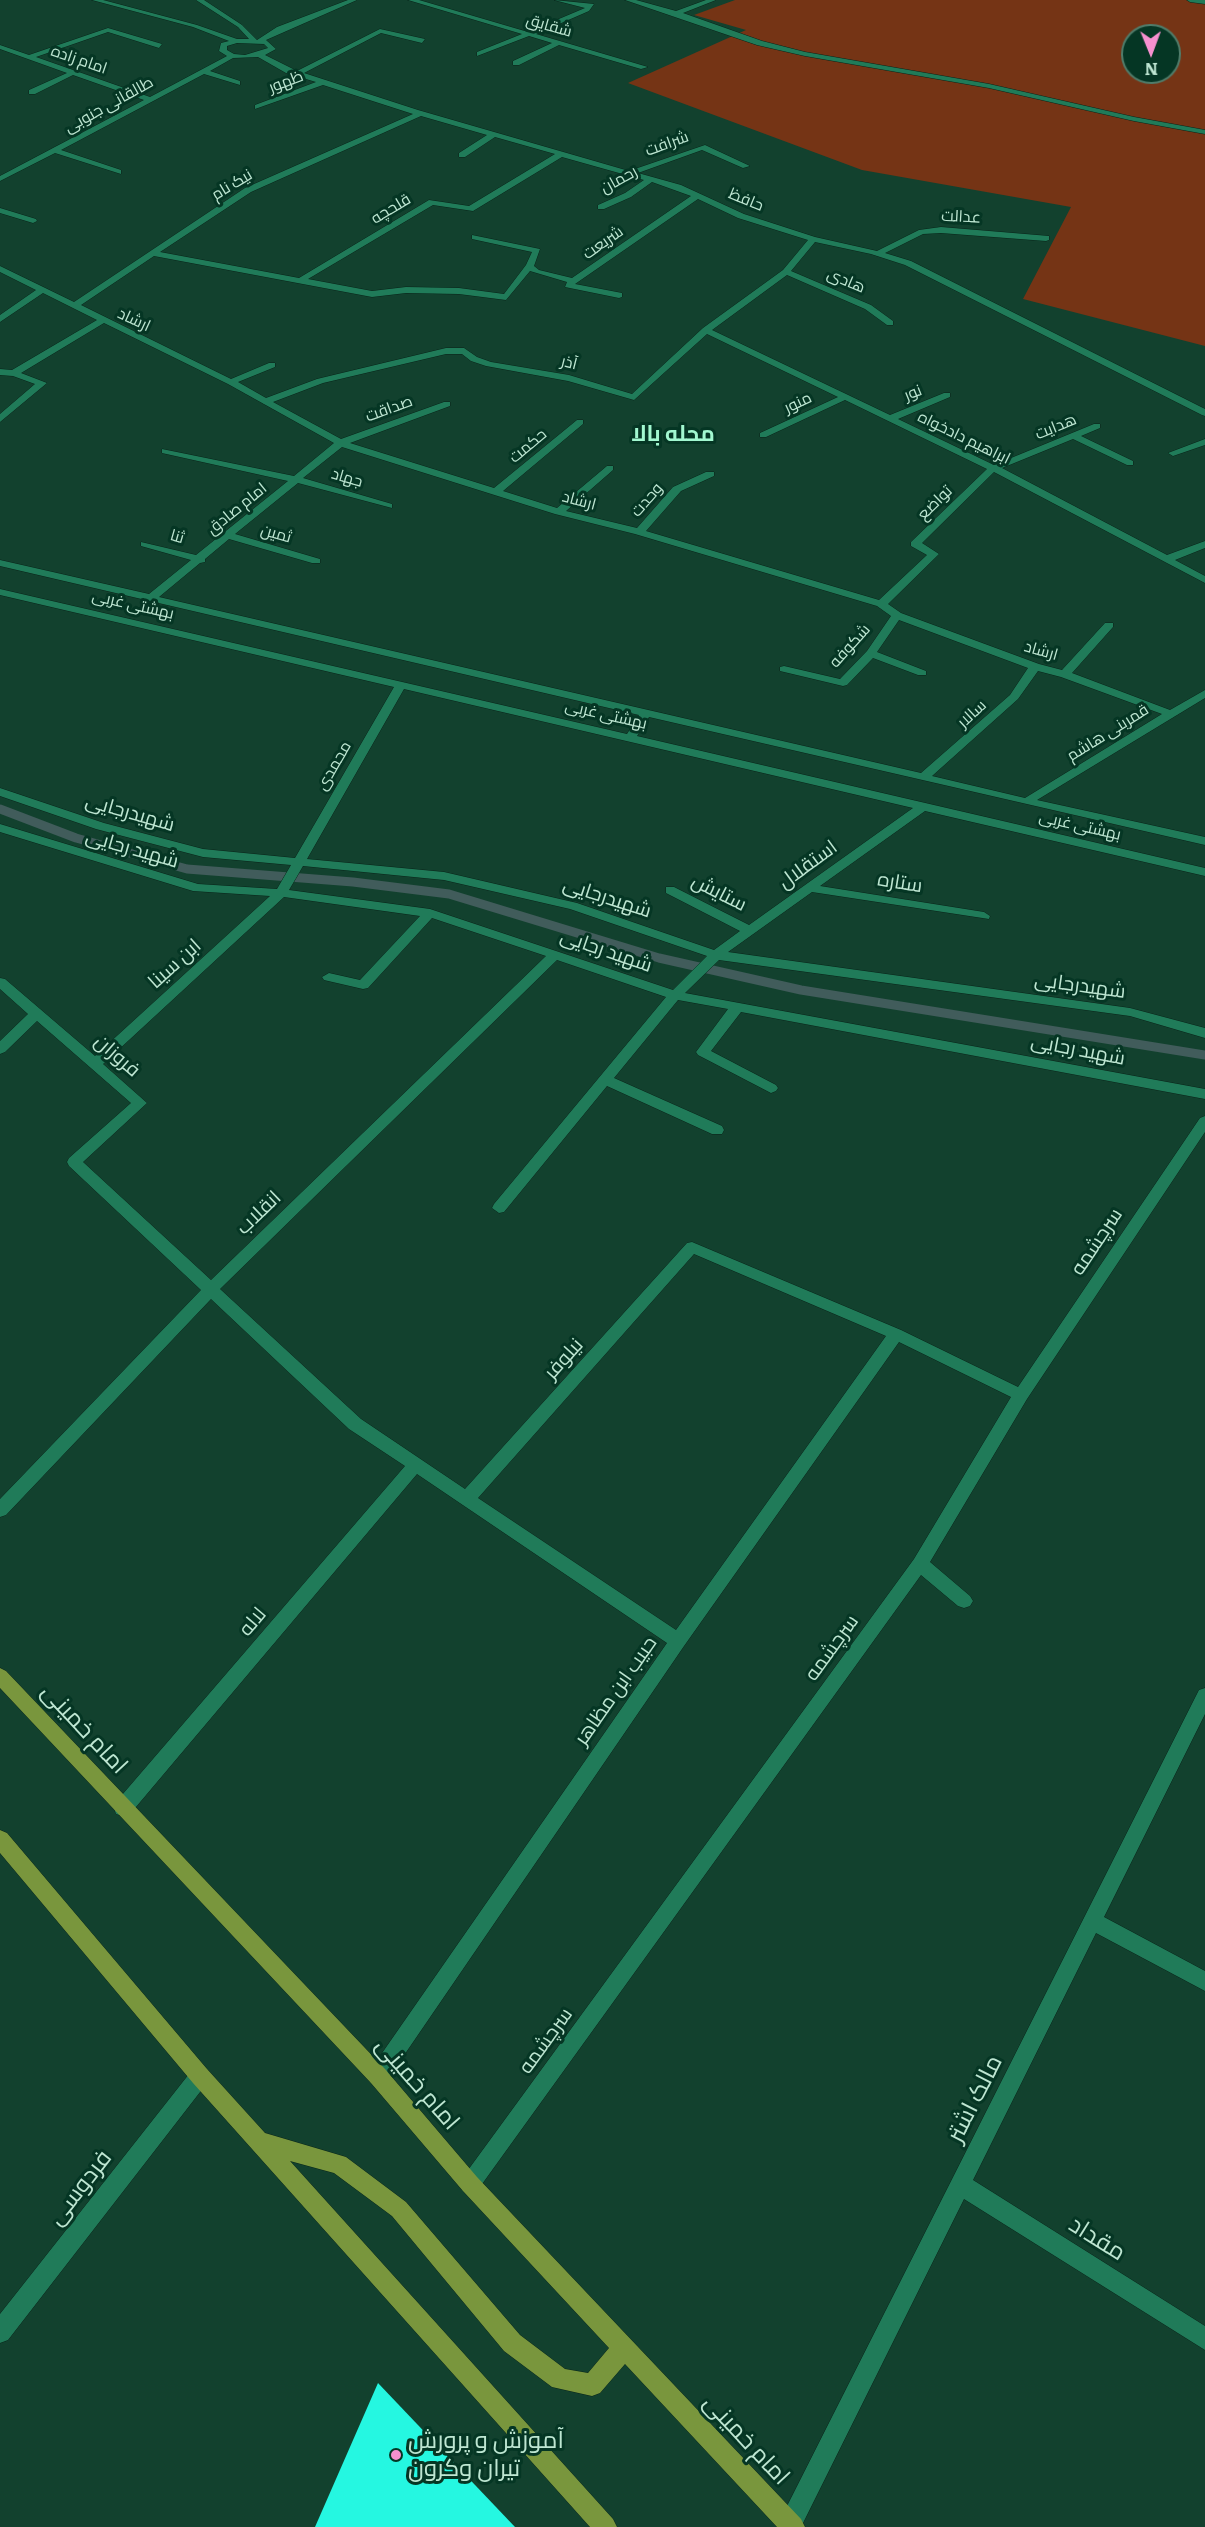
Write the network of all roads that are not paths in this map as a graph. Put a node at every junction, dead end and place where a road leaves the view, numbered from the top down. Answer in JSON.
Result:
{"nodes":[{"id":1,"x":94,"y":0,"type":"edge"},
{"id":2,"x":199,"y":0,"type":"edge"},
{"id":3,"x":328,"y":0,"type":"edge"},
{"id":4,"x":354,"y":0,"type":"edge"},
{"id":5,"x":411,"y":0,"type":"edge"},
{"id":6,"x":557,"y":0,"type":"edge"},
{"id":7,"x":598,"y":0,"type":"edge"},
{"id":8,"x":628,"y":0,"type":"edge"},
{"id":9,"x":713,"y":0,"type":"edge"},
{"id":10,"x":1190,"y":0,"type":"edge"},
{"id":11,"x":1205,"y":2,"type":"edge"},
{"id":12,"x":591,"y":6,"type":"junction"},
{"id":13,"x":328,"y":10,"type":"junction"},
{"id":14,"x":676,"y":13,"type":"junction"},
{"id":15,"x":527,"y":33,"type":"junction"},
{"id":16,"x":256,"y":40,"type":"junction"},
{"id":17,"x":236,"y":41,"type":"junction"},
{"id":18,"x":422,"y":41,"type":"dead end"},
{"id":19,"x":559,"y":42,"type":"junction"},
{"id":20,"x":159,"y":46,"type":"dead end"},
{"id":21,"x":0,"y":47,"type":"edge"},
{"id":22,"x":11,"y":50,"type":"junction"},
{"id":23,"x":480,"y":54,"type":"dead end"},
{"id":24,"x":0,"y":55,"type":"edge"},
{"id":25,"x":232,"y":56,"type":"junction"},
{"id":26,"x":259,"y":56,"type":"junction"},
{"id":27,"x":30,"y":57,"type":"junction"},
{"id":28,"x":516,"y":63,"type":"dead end"},
{"id":29,"x":644,"y":67,"type":"dead end"},
{"id":30,"x":203,"y":71,"type":"junction"},
{"id":31,"x":74,"y":72,"type":"junction"},
{"id":32,"x":297,"y":74,"type":"junction"},
{"id":33,"x":323,"y":82,"type":"junction"},
{"id":34,"x":237,"y":83,"type":"dead end"},
{"id":35,"x":32,"y":92,"type":"dead end"},
{"id":36,"x":149,"y":99,"type":"junction"},
{"id":37,"x":258,"y":107,"type":"dead end"},
{"id":38,"x":421,"y":113,"type":"junction"},
{"id":39,"x":1205,"y":132,"type":"edge"},
{"id":40,"x":494,"y":134,"type":"junction"},
{"id":41,"x":55,"y":150,"type":"junction"},
{"id":42,"x":561,"y":154,"type":"junction"},
{"id":43,"x":462,"y":155,"type":"dead end"},
{"id":44,"x":746,"y":166,"type":"dead end"},
{"id":45,"x":118,"y":172,"type":"dead end"},
{"id":46,"x":630,"y":173,"type":"junction"},
{"id":47,"x":0,"y":179,"type":"edge"},
{"id":48,"x":651,"y":179,"type":"junction"},
{"id":49,"x":697,"y":196,"type":"junction"},
{"id":50,"x":601,"y":207,"type":"dead end"},
{"id":51,"x":0,"y":210,"type":"edge"},
{"id":52,"x":33,"y":221,"type":"dead end"},
{"id":53,"x":475,"y":237,"type":"dead end"},
{"id":54,"x":1046,"y":238,"type":"dead end"},
{"id":55,"x":813,"y":239,"type":"junction"},
{"id":56,"x":152,"y":253,"type":"junction"},
{"id":57,"x":879,"y":254,"type":"junction"},
{"id":58,"x":531,"y":267,"type":"junction"},
{"id":59,"x":0,"y":269,"type":"edge"},
{"id":60,"x":786,"y":272,"type":"junction"},
{"id":61,"x":302,"y":280,"type":"junction"},
{"id":62,"x":574,"y":281,"type":"junction"},
{"id":63,"x":42,"y":290,"type":"junction"},
{"id":64,"x":619,"y":295,"type":"dead end"},
{"id":65,"x":73,"y":306,"type":"junction"},
{"id":66,"x":0,"y":319,"type":"edge"},
{"id":67,"x":102,"y":321,"type":"junction"},
{"id":68,"x":890,"y":323,"type":"dead end"},
{"id":69,"x":705,"y":330,"type":"junction"},
{"id":70,"x":272,"y":366,"type":"dead end"},
{"id":71,"x":0,"y":372,"type":"edge"},
{"id":72,"x":14,"y":373,"type":"junction"},
{"id":73,"x":231,"y":382,"type":"junction"},
{"id":74,"x":947,"y":395,"type":"dead end"},
{"id":75,"x":845,"y":397,"type":"junction"},
{"id":76,"x":266,"y":401,"type":"junction"},
{"id":77,"x":447,"y":404,"type":"dead end"},
{"id":78,"x":1205,"y":413,"type":"edge"},
{"id":79,"x":0,"y":419,"type":"edge"},
{"id":80,"x":889,"y":419,"type":"junction"},
{"id":81,"x":580,"y":422,"type":"dead end"},
{"id":82,"x":1098,"y":426,"type":"dead end"},
{"id":83,"x":763,"y":435,"type":"dead end"},
{"id":84,"x":1074,"y":436,"type":"junction"},
{"id":85,"x":1205,"y":442,"type":"edge"},
{"id":86,"x":340,"y":443,"type":"junction"},
{"id":87,"x":165,"y":451,"type":"dead end"},
{"id":88,"x":1173,"y":453,"type":"dead end"},
{"id":89,"x":1130,"y":463,"type":"dead end"},
{"id":90,"x":610,"y":468,"type":"dead end"},
{"id":91,"x":992,"y":469,"type":"junction"},
{"id":92,"x":710,"y":474,"type":"dead end"},
{"id":93,"x":298,"y":480,"type":"junction"},
{"id":94,"x":496,"y":492,"type":"junction"},
{"id":95,"x":388,"y":506,"type":"dead end"},
{"id":96,"x":559,"y":512,"type":"junction"},
{"id":97,"x":639,"y":532,"type":"junction"},
{"id":98,"x":227,"y":535,"type":"junction"},
{"id":99,"x":145,"y":544,"type":"dead end"},
{"id":100,"x":1205,"y":544,"type":"edge"},
{"id":101,"x":1167,"y":559,"type":"junction"},
{"id":102,"x":201,"y":560,"type":"junction"},
{"id":103,"x":316,"y":561,"type":"dead end"},
{"id":104,"x":0,"y":563,"type":"edge"},
{"id":105,"x":1205,"y":580,"type":"edge"},
{"id":106,"x":0,"y":592,"type":"edge"},
{"id":107,"x":151,"y":598,"type":"junction"},
{"id":108,"x":881,"y":604,"type":"junction"},
{"id":109,"x":897,"y":615,"type":"junction"},
{"id":110,"x":1109,"y":625,"type":"dead end"},
{"id":111,"x":871,"y":653,"type":"junction"},
{"id":112,"x":1035,"y":668,"type":"junction"},
{"id":113,"x":784,"y":669,"type":"dead end"},
{"id":114,"x":922,"y":673,"type":"dead end"},
{"id":115,"x":1065,"y":674,"type":"junction"},
{"id":116,"x":400,"y":684,"type":"junction"},
{"id":117,"x":1205,"y":693,"type":"edge"},
{"id":118,"x":646,"y":713,"type":"junction"},
{"id":119,"x":1171,"y":714,"type":"junction"},
{"id":120,"x":630,"y":738,"type":"junction"},
{"id":121,"x":924,"y":777,"type":"junction"},
{"id":122,"x":0,"y":792,"type":"edge"},
{"id":123,"x":1028,"y":801,"type":"junction"},
{"id":124,"x":923,"y":806,"type":"junction"},
{"id":125,"x":0,"y":829,"type":"edge"},
{"id":126,"x":1205,"y":841,"type":"edge"},
{"id":127,"x":296,"y":864,"type":"junction"},
{"id":128,"x":1205,"y":872,"type":"edge"},
{"id":129,"x":810,"y":888,"type":"junction"},
{"id":130,"x":670,"y":890,"type":"dead end"},
{"id":131,"x":281,"y":893,"type":"junction"},
{"id":132,"x":430,"y":913,"type":"junction"},
{"id":133,"x":984,"y":916,"type":"dead end"},
{"id":134,"x":750,"y":931,"type":"junction"},
{"id":135,"x":556,"y":954,"type":"junction"},
{"id":136,"x":716,"y":955,"type":"junction"},
{"id":137,"x":329,"y":977,"type":"dead end"},
{"id":138,"x":0,"y":982,"type":"edge"},
{"id":139,"x":675,"y":995,"type":"junction"},
{"id":140,"x":738,"y":1006,"type":"junction"},
{"id":141,"x":37,"y":1013,"type":"junction"},
{"id":142,"x":1205,"y":1033,"type":"edge"},
{"id":143,"x":0,"y":1049,"type":"edge"},
{"id":144,"x":96,"y":1063,"type":"junction"},
{"id":145,"x":605,"y":1080,"type":"junction"},
{"id":146,"x":771,"y":1088,"type":"dead end"},
{"id":147,"x":1205,"y":1094,"type":"edge"},
{"id":148,"x":1205,"y":1121,"type":"edge"},
{"id":149,"x":717,"y":1130,"type":"dead end"},
{"id":150,"x":499,"y":1208,"type":"dead end"},
{"id":151,"x":211,"y":1289,"type":"junction"},
{"id":152,"x":896,"y":1334,"type":"junction"},
{"id":153,"x":1021,"y":1395,"type":"junction"},
{"id":154,"x":415,"y":1465,"type":"junction"},
{"id":155,"x":467,"y":1499,"type":"junction"},
{"id":156,"x":0,"y":1510,"type":"edge"},
{"id":157,"x":920,"y":1564,"type":"junction"},
{"id":158,"x":964,"y":1601,"type":"dead end"},
{"id":159,"x":678,"y":1641,"type":"junction"},
{"id":160,"x":0,"y":1676,"type":"edge"},
{"id":161,"x":1205,"y":1696,"type":"edge"},
{"id":162,"x":123,"y":1808,"type":"junction"},
{"id":163,"x":0,"y":1839,"type":"edge"},
{"id":164,"x":1092,"y":1921,"type":"junction"},
{"id":165,"x":1205,"y":1981,"type":"edge"},
{"id":166,"x":200,"y":2076,"type":"junction"},
{"id":167,"x":378,"y":2076,"type":"junction"},
{"id":168,"x":259,"y":2142,"type":"junction"},
{"id":169,"x":470,"y":2184,"type":"junction"},
{"id":170,"x":960,"y":2184,"type":"junction"},
{"id":171,"x":0,"y":2332,"type":"edge"},
{"id":172,"x":1205,"y":2339,"type":"edge"},
{"id":173,"x":625,"y":2346,"type":"junction"},
{"id":174,"x":791,"y":2525,"type":"edge"},
{"id":175,"x":605,"y":2527,"type":"edge"}],
"edges":[{"from":1,"to":17,"type":"street"},
{"from":2,"to":16,"type":"street"},
{"from":3,"to":13,"type":"street"},
{"from":4,"to":13,"type":"street"},
{"from":5,"to":15,"type":"street","name":"شقایق"},
{"from":6,"to":12,"type":"street"},
{"from":7,"to":12,"type":"street"},
{"from":8,"to":14,"type":"street"},
{"from":9,"to":14,"type":"street"},
{"from":10,"to":11,"type":"street"},
{"from":12,"to":15,"type":"street"},
{"from":13,"to":16,"type":"street"},
{"from":14,"to":39,"type":"street"},
{"from":15,"to":19,"type":"street","name":"شقایق"},
{"from":15,"to":23,"type":"street"},
{"from":16,"to":17,"type":"street"},
{"from":16,"to":26,"type":"street"},
{"from":17,"to":25,"type":"street"},
{"from":18,"to":32,"type":"street"},
{"from":19,"to":28,"type":"street"},
{"from":19,"to":29,"type":"street","name":"شقایق"},
{"from":20,"to":27,"type":"street"},
{"from":21,"to":22,"type":"street","name":"امام زاده"},
{"from":22,"to":24,"type":"street"},
{"from":22,"to":27,"type":"street","name":"امام زاده"},
{"from":25,"to":26,"type":"street"},
{"from":25,"to":30,"type":"street","name":"طالقانی جنوبی"},
{"from":26,"to":32,"type":"street","name":"حافظ"},
{"from":27,"to":31,"type":"street","name":"امام زاده"},
{"from":30,"to":34,"type":"street"},
{"from":30,"to":36,"type":"street","name":"طالقانی جنوبی"},
{"from":31,"to":35,"type":"street"},
{"from":31,"to":36,"type":"street","name":"امام زاده"},
{"from":32,"to":33,"type":"street","name":"حافظ"},
{"from":33,"to":37,"type":"street","name":"ظهور"},
{"from":33,"to":38,"type":"street","name":"حافظ"},
{"from":36,"to":41,"type":"street","name":"طالقانی جنوبی"},
{"from":38,"to":40,"type":"street","name":"حافظ"},
{"from":38,"to":56,"type":"street","name":"نیک نام"},
{"from":40,"to":42,"type":"street","name":"حافظ"},
{"from":40,"to":43,"type":"street"},
{"from":41,"to":45,"type":"street"},
{"from":41,"to":47,"type":"street","name":"طالقانی جنوبی"},
{"from":42,"to":46,"type":"street","name":"حافظ"},
{"from":42,"to":61,"type":"street","name":"قلحچه"},
{"from":44,"to":46,"type":"street","name":"شرافت"},
{"from":46,"to":48,"type":"street","name":"حافظ"},
{"from":48,"to":49,"type":"street","name":"حافظ"},
{"from":48,"to":50,"type":"street","name":"رحمان"},
{"from":49,"to":55,"type":"street","name":"حافظ"},
{"from":49,"to":62,"type":"street","name":"شریعت"},
{"from":51,"to":52,"type":"street"},
{"from":53,"to":58,"type":"street"},
{"from":54,"to":57,"type":"street","name":"عدالت"},
{"from":55,"to":57,"type":"street","name":"حافظ"},
{"from":55,"to":60,"type":"street","name":"آذر"},
{"from":56,"to":61,"type":"street"},
{"from":56,"to":65,"type":"street","name":"نیک نام"},
{"from":57,"to":78,"type":"street","name":"حافظ"},
{"from":58,"to":61,"type":"street"},
{"from":58,"to":62,"type":"street"},
{"from":59,"to":63,"type":"street","name":"ارشاد"},
{"from":60,"to":68,"type":"street","name":"هادی"},
{"from":60,"to":69,"type":"street","name":"آذر"},
{"from":62,"to":64,"type":"street","name":"شریعت"},
{"from":63,"to":65,"type":"street","name":"ارشاد"},
{"from":63,"to":66,"type":"street"},
{"from":65,"to":67,"type":"street","name":"ارشاد"},
{"from":67,"to":72,"type":"street"},
{"from":67,"to":73,"type":"street","name":"ارشاد"},
{"from":69,"to":75,"type":"street","name":"ابراهیم دادخواه"},
{"from":69,"to":76,"type":"street","name":"آذر"},
{"from":70,"to":73,"type":"street"},
{"from":71,"to":72,"type":"street"},
{"from":72,"to":79,"type":"street"},
{"from":73,"to":76,"type":"street","name":"ارشاد"},
{"from":74,"to":80,"type":"street","name":"نور"},
{"from":75,"to":80,"type":"street","name":"ابراهیم دادخواه"},
{"from":75,"to":83,"type":"street","name":"منور"},
{"from":76,"to":86,"type":"street","name":"ارشاد"},
{"from":77,"to":86,"type":"street","name":"صداقت"},
{"from":80,"to":91,"type":"street","name":"ابراهیم دادخواه"},
{"from":81,"to":94,"type":"street","name":"حکمت"},
{"from":82,"to":84,"type":"street","name":"هدایت"},
{"from":84,"to":89,"type":"street"},
{"from":84,"to":91,"type":"street","name":"هدایت"},
{"from":85,"to":88,"type":"street"},
{"from":86,"to":93,"type":"street","name":"امام صادق"},
{"from":86,"to":94,"type":"street","name":"ارشاد"},
{"from":87,"to":93,"type":"street","name":"جهاد"},
{"from":90,"to":96,"type":"street"},
{"from":91,"to":101,"type":"street","name":"ابراهیم دادخواه"},
{"from":91,"to":108,"type":"street","name":"تواضع"},
{"from":92,"to":97,"type":"street","name":"وحدت"},
{"from":93,"to":95,"type":"street","name":"جهاد"},
{"from":93,"to":98,"type":"street","name":"امام صادق"},
{"from":94,"to":96,"type":"street","name":"ارشاد"},
{"from":96,"to":97,"type":"street","name":"ارشاد"},
{"from":97,"to":108,"type":"street","name":"ارشاد"},
{"from":98,"to":102,"type":"street","name":"امام صادق"},
{"from":98,"to":103,"type":"street","name":"ثمین"},
{"from":99,"to":102,"type":"street","name":"ثنا"},
{"from":100,"to":101,"type":"street"},
{"from":101,"to":105,"type":"street","name":"ابراهیم دادخواه"},
{"from":102,"to":107,"type":"street","name":"امام صادق"},
{"from":104,"to":107,"type":"street","name":"بهشتی غربی"},
{"from":106,"to":116,"type":"street","name":"بهشتی غربی"},
{"from":107,"to":118,"type":"street","name":"بهشتی غربی"},
{"from":108,"to":109,"type":"street","name":"ارشاد"},
{"from":109,"to":111,"type":"street","name":"شکوفه"},
{"from":109,"to":112,"type":"street","name":"ارشاد"},
{"from":110,"to":115,"type":"street"},
{"from":111,"to":113,"type":"street","name":"شکوفه"},
{"from":111,"to":114,"type":"street"},
{"from":112,"to":115,"type":"street","name":"ارشاد"},
{"from":112,"to":121,"type":"street","name":"سالار"},
{"from":115,"to":119,"type":"street","name":"ارشاد"},
{"from":116,"to":120,"type":"street","name":"بهشتی غربی"},
{"from":116,"to":127,"type":"street","name":"محمدی"},
{"from":117,"to":119,"type":"street","name":"قمربنی هاشم"},
{"from":118,"to":120,"type":"street"},
{"from":118,"to":121,"type":"street","name":"بهشتی غربی"},
{"from":119,"to":123,"type":"street","name":"قمربنی هاشم"},
{"from":120,"to":124,"type":"street","name":"بهشتی غربی"},
{"from":121,"to":123,"type":"street","name":"بهشتی غربی"},
{"from":122,"to":127,"type":"street","name":"شهیدرجایی"},
{"from":123,"to":126,"type":"street","name":"بهشتی غربی"},
{"from":124,"to":128,"type":"street","name":"بهشتی غربی"},
{"from":124,"to":129,"type":"street","name":"استقلال"},
{"from":125,"to":131,"type":"street","name":"شهید رجایی"},
{"from":127,"to":131,"type":"street","name":"محمدی"},
{"from":127,"to":136,"type":"street","name":"شهیدرجایی"},
{"from":129,"to":133,"type":"street","name":"ستاره"},
{"from":129,"to":134,"type":"street","name":"استقلال"},
{"from":130,"to":134,"type":"street","name":"ستایش"},
{"from":131,"to":132,"type":"street","name":"شهید رجایی"},
{"from":131,"to":144,"type":"street","name":"ابن سینا"},
{"from":132,"to":135,"type":"street","name":"شهید رجایی"},
{"from":132,"to":137,"type":"street"},
{"from":134,"to":136,"type":"street","name":"استقلال"},
{"from":135,"to":139,"type":"street","name":"شهید رجایی"},
{"from":135,"to":151,"type":"street","name":"انقلاب"},
{"from":136,"to":139,"type":"street","name":"استقلال"},
{"from":136,"to":142,"type":"street","name":"شهیدرجایی"},
{"from":138,"to":141,"type":"street","name":"فروزان"},
{"from":139,"to":140,"type":"street","name":"شهید رجایی"},
{"from":139,"to":145,"type":"street","name":"استقلال"},
{"from":140,"to":146,"type":"street"},
{"from":140,"to":147,"type":"street","name":"شهید رجایی"},
{"from":141,"to":143,"type":"street"},
{"from":141,"to":144,"type":"street","name":"فروزان"},
{"from":144,"to":151,"type":"street","name":"فروزان"},
{"from":145,"to":149,"type":"street"},
{"from":145,"to":150,"type":"street","name":"استقلال"},
{"from":148,"to":153,"type":"street","name":"سرچشمه"},
{"from":151,"to":154,"type":"street"},
{"from":151,"to":156,"type":"street","name":"انقلاب"},
{"from":152,"to":153,"type":"street"},
{"from":152,"to":155,"type":"street","name":"نیلوفر"},
{"from":152,"to":159,"type":"street","name":"حبیب ابن مظاهر"},
{"from":153,"to":157,"type":"street","name":"سرچشمه"},
{"from":154,"to":155,"type":"street"},
{"from":154,"to":162,"type":"street","name":"لاله"},
{"from":155,"to":159,"type":"street"},
{"from":157,"to":158,"type":"street"},
{"from":157,"to":169,"type":"street","name":"سرچشمه"},
{"from":159,"to":167,"type":"street","name":"حبیب ابن مظاهر"},
{"from":160,"to":162,"type":"main road","name":"امام خمینی"},
{"from":161,"to":164,"type":"street","name":"مالک اشتر"},
{"from":162,"to":167,"type":"main road","name":"امام خمینی"},
{"from":163,"to":166,"type":"main road"},
{"from":164,"to":165,"type":"street"},
{"from":164,"to":170,"type":"street","name":"مالک اشتر"},
{"from":166,"to":168,"type":"main road"},
{"from":166,"to":171,"type":"street","name":"فردوسی"},
{"from":167,"to":169,"type":"main road","name":"امام خمینی"},
{"from":168,"to":173,"type":"main road"},
{"from":168,"to":175,"type":"main road"},
{"from":169,"to":173,"type":"main road","name":"امام خمینی"},
{"from":170,"to":172,"type":"street","name":"مقداد"},
{"from":170,"to":174,"type":"street","name":"مالک اشتر"},
{"from":173,"to":174,"type":"main road","name":"امام خمینی"}]}
